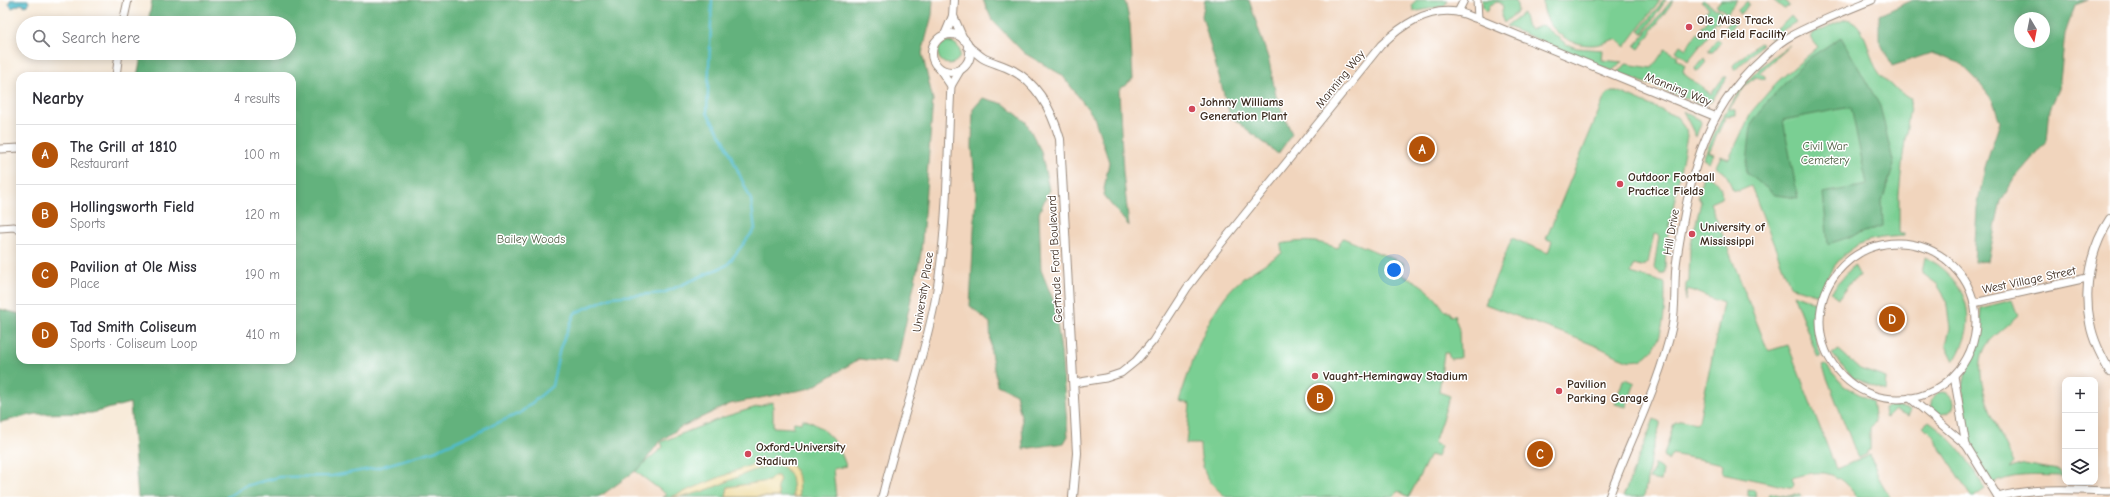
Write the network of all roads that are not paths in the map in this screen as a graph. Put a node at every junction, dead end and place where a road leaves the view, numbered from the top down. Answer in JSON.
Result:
{"nodes":[{"id":1,"x":128,"y":0,"type":"edge"},
{"id":2,"x":954,"y":0,"type":"edge"},
{"id":3,"x":1464,"y":0,"type":"edge"},
{"id":4,"x":1477,"y":0,"type":"edge"},
{"id":5,"x":1872,"y":0,"type":"edge"},
{"id":6,"x":1854,"y":3,"type":"edge"},
{"id":7,"x":1458,"y":12,"type":"junction"},
{"id":8,"x":125,"y":16,"type":"edge"},
{"id":9,"x":954,"y":16,"type":"junction"},
{"id":10,"x":1478,"y":19,"type":"junction"},
{"id":11,"x":945,"y":35,"type":"junction"},
{"id":12,"x":963,"y":39,"type":"junction"},
{"id":13,"x":968,"y":47,"type":"junction"},
{"id":14,"x":982,"y":58,"type":"junction"},
{"id":15,"x":118,"y":60,"type":"edge"},
{"id":16,"x":968,"y":61,"type":"junction"},
{"id":17,"x":939,"y":68,"type":"junction"},
{"id":18,"x":962,"y":68,"type":"junction"},
{"id":19,"x":117,"y":72,"type":"edge"},
{"id":20,"x":951,"y":86,"type":"junction"},
{"id":21,"x":1714,"y":116,"type":"junction"},
{"id":22,"x":16,"y":148,"type":"edge"},
{"id":23,"x":0,"y":149,"type":"edge"},
{"id":24,"x":2110,"y":219,"type":"edge"},
{"id":25,"x":0,"y":228,"type":"edge"},
{"id":26,"x":16,"y":229,"type":"edge"},
{"id":27,"x":2087,"y":278,"type":"junction"},
{"id":28,"x":1974,"y":303,"type":"junction"},
{"id":29,"x":2110,"y":372,"type":"edge"},
{"id":30,"x":1954,"y":376,"type":"junction"},
{"id":31,"x":1074,"y":383,"type":"junction"},
{"id":32,"x":1910,"y":398,"type":"junction"},
{"id":33,"x":1966,"y":445,"type":"junction"},
{"id":34,"x":2110,"y":491,"type":"edge"},
{"id":35,"x":882,"y":497,"type":"edge"},
{"id":36,"x":1073,"y":497,"type":"edge"},
{"id":37,"x":1609,"y":497,"type":"edge"},
{"id":38,"x":1998,"y":497,"type":"edge"}],
"edges":[{"from":1,"to":8,"type":"street"},
{"from":2,"to":9,"type":"street"},
{"from":3,"to":7,"type":"street"},
{"from":4,"to":10,"type":"street"},
{"from":5,"to":6,"type":"street","name":"Hill Drive"},
{"from":6,"to":21,"type":"street","name":"Hill Drive"},
{"from":7,"to":10,"type":"street","name":"Manning Way"},
{"from":7,"to":31,"type":"street","name":"Manning Way"},
{"from":9,"to":11,"type":"street"},
{"from":9,"to":12,"type":"street"},
{"from":10,"to":21,"type":"street","name":"Manning Way"},
{"from":11,"to":12,"type":"street"},
{"from":11,"to":17,"type":"street"},
{"from":12,"to":13,"type":"street"},
{"from":13,"to":14,"type":"street","name":"Gertrude Ford Boulevard"},
{"from":13,"to":16,"type":"street"},
{"from":14,"to":16,"type":"street"},
{"from":14,"to":31,"type":"street","name":"Gertrude Ford Boulevard"},
{"from":15,"to":19,"type":"street"},
{"from":16,"to":18,"type":"street"},
{"from":17,"to":18,"type":"street"},
{"from":17,"to":20,"type":"street"},
{"from":18,"to":20,"type":"street","name":"University Place"},
{"from":20,"to":35,"type":"street","name":"University Place"},
{"from":21,"to":37,"type":"street","name":"Hill Drive"},
{"from":22,"to":23,"type":"street"},
{"from":24,"to":27,"type":"street"},
{"from":25,"to":26,"type":"street"},
{"from":27,"to":28,"type":"street","name":"West Village Street"},
{"from":27,"to":29,"type":"street"},
{"from":28,"to":30,"type":"street"},
{"from":28,"to":32,"type":"street"},
{"from":30,"to":32,"type":"street"},
{"from":30,"to":33,"type":"street"},
{"from":31,"to":36,"type":"street","name":"Gertrude Ford Boulevard"},
{"from":32,"to":33,"type":"street"},
{"from":33,"to":38,"type":"street"},
{"from":34,"to":38,"type":"street"}]}
